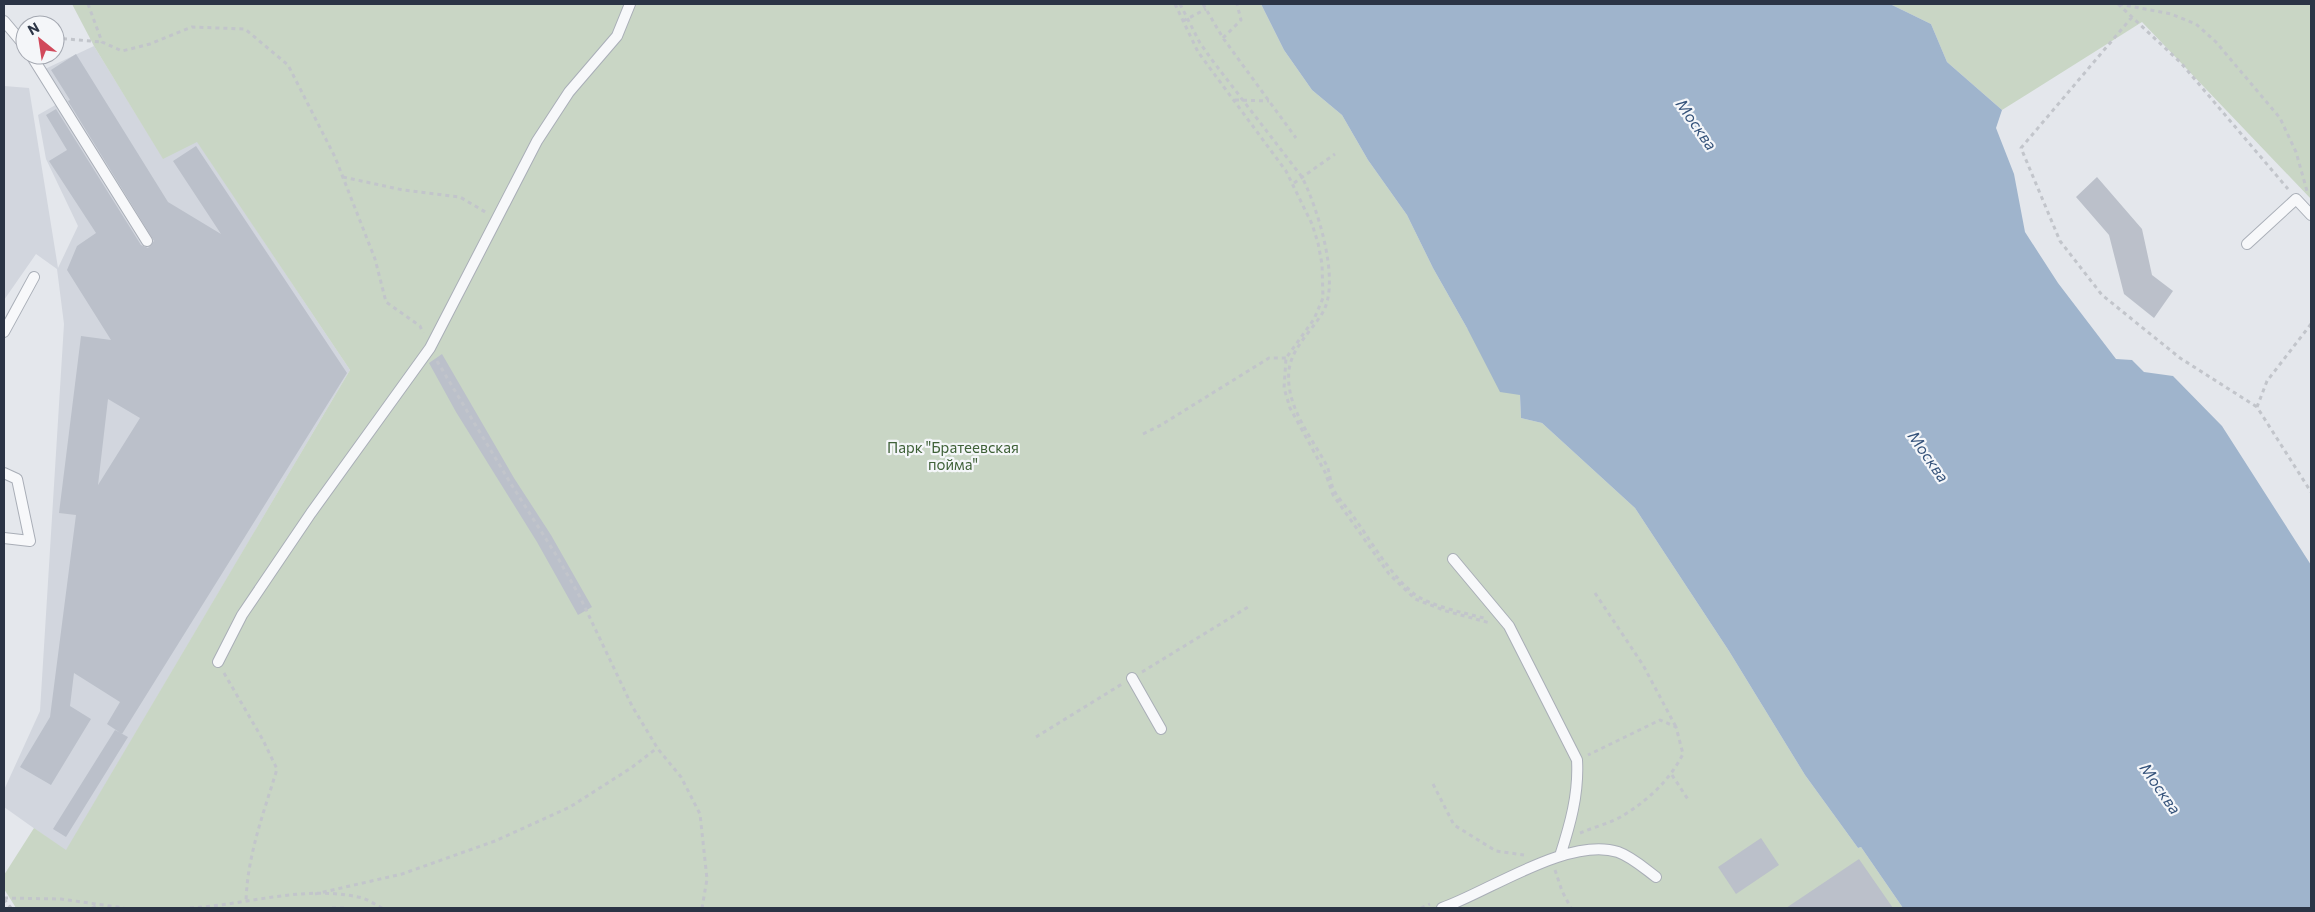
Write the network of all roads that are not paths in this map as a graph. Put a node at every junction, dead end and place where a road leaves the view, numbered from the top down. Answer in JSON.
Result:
{"nodes":[{"id":1,"x":630,"y":4,"type":"edge"},
{"id":2,"x":4,"y":22,"type":"edge"},
{"id":3,"x":15,"y":35,"type":"edge"},
{"id":4,"x":37,"y":65,"type":"edge"},
{"id":5,"x":2311,"y":216,"type":"edge"},
{"id":6,"x":147,"y":241,"type":"dead end"},
{"id":7,"x":2247,"y":244,"type":"dead end"},
{"id":8,"x":34,"y":278,"type":"dead end"},
{"id":9,"x":4,"y":332,"type":"edge"},
{"id":10,"x":4,"y":473,"type":"edge"},
{"id":11,"x":4,"y":538,"type":"edge"},
{"id":12,"x":1453,"y":559,"type":"dead end"},
{"id":13,"x":218,"y":662,"type":"road end"},
{"id":14,"x":1132,"y":678,"type":"dead end"},
{"id":15,"x":1161,"y":729,"type":"dead end"},
{"id":16,"x":1556,"y":858,"type":"junction"},
{"id":17,"x":1656,"y":877,"type":"dead end"},
{"id":18,"x":1437,"y":905,"type":"edge"}],
"edges":[{"from":1,"to":13,"type":"lane"},
{"from":2,"to":3,"type":"lane"},
{"from":4,"to":6,"type":"lane"},
{"from":5,"to":7,"type":"lane"},
{"from":8,"to":9,"type":"lane"},
{"from":10,"to":11,"type":"lane"},
{"from":12,"to":16,"type":"lane"},
{"from":14,"to":15,"type":"lane"},
{"from":16,"to":17,"type":"lane"},
{"from":16,"to":18,"type":"lane"}]}
